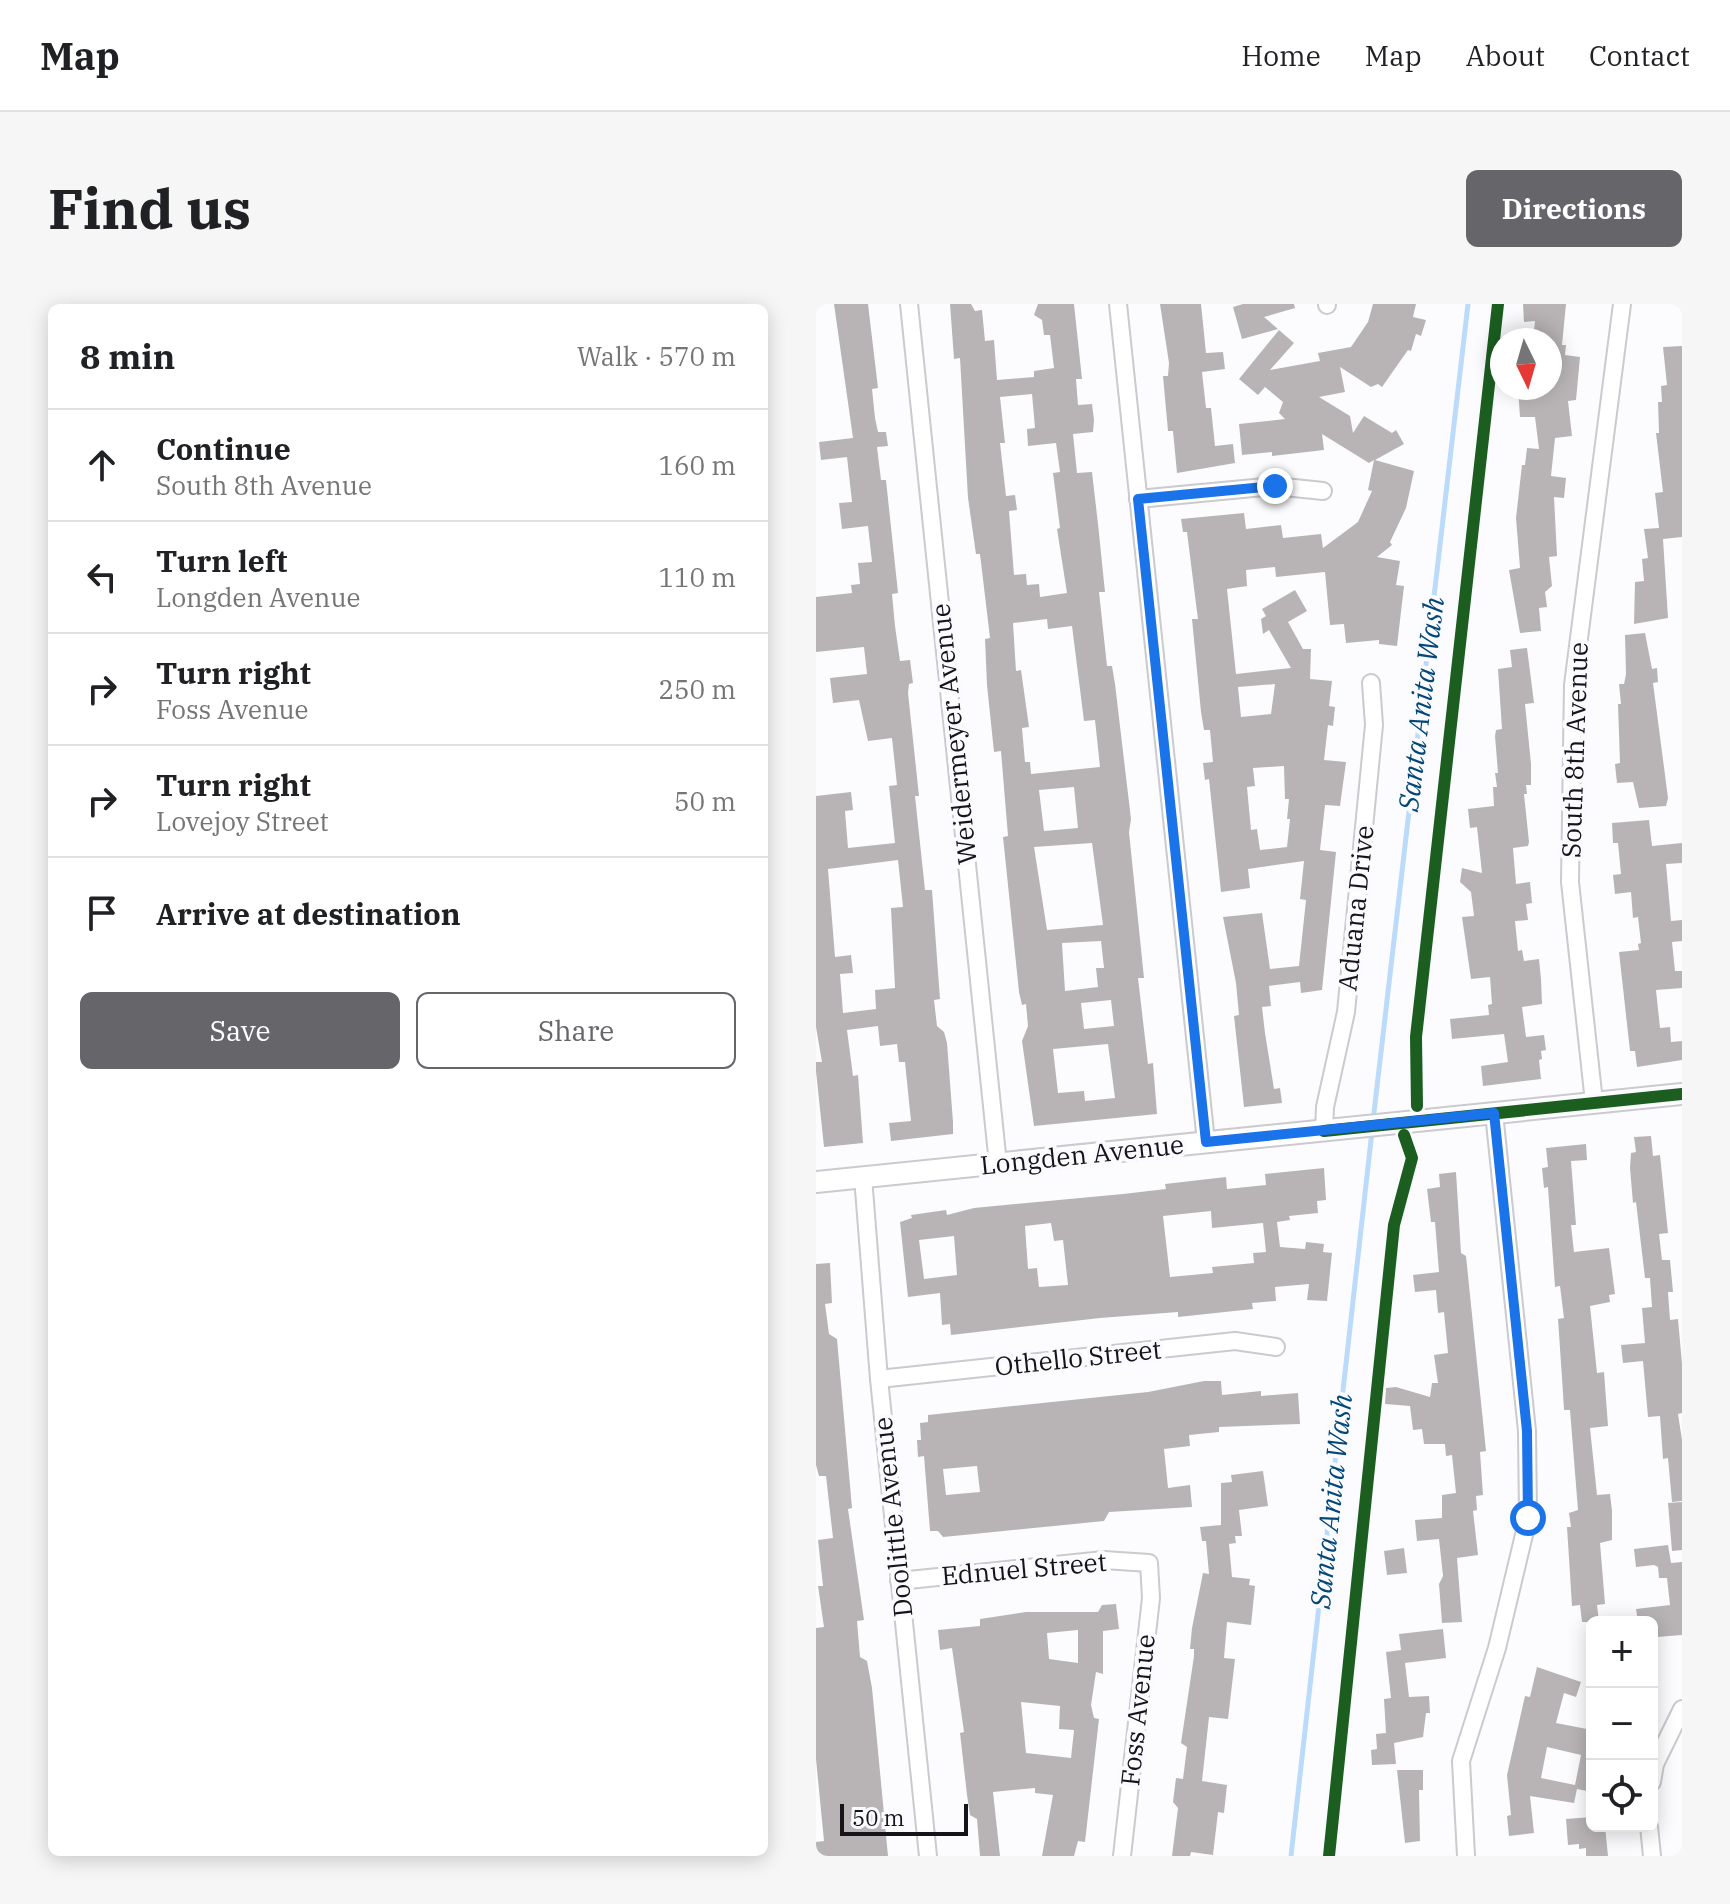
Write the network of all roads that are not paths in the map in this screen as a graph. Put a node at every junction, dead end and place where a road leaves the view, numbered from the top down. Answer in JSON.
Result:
{"nodes":[{"id":1,"x":909,"y":304,"type":"edge"},
{"id":2,"x":1118,"y":304,"type":"edge"},
{"id":3,"x":1622,"y":304,"type":"edge"},
{"id":4,"x":1323,"y":491,"type":"dead end"},
{"id":5,"x":1138,"y":499,"type":"junction"},
{"id":6,"x":1371,"y":683,"type":"dead end"},
{"id":7,"x":1682,"y":1094,"type":"edge"},
{"id":8,"x":1594,"y":1102,"type":"junction"},
{"id":9,"x":1494,"y":1113,"type":"junction"},
{"id":10,"x":1324,"y":1131,"type":"junction"},
{"id":11,"x":1206,"y":1142,"type":"junction"},
{"id":12,"x":998,"y":1164,"type":"junction"},
{"id":13,"x":863,"y":1177,"type":"junction"},
{"id":14,"x":816,"y":1182,"type":"edge"},
{"id":15,"x":1276,"y":1347,"type":"dead end"},
{"id":16,"x":879,"y":1379,"type":"junction"},
{"id":17,"x":1149,"y":1563,"type":"joint"},
{"id":18,"x":899,"y":1581,"type":"junction"},
{"id":19,"x":1682,"y":1709,"type":"edge"},
{"id":20,"x":1657,"y":1760,"type":"edge"},
{"id":21,"x":1650,"y":1832,"type":"edge"},
{"id":22,"x":928,"y":1856,"type":"edge"},
{"id":23,"x":1122,"y":1856,"type":"edge"},
{"id":24,"x":1466,"y":1856,"type":"edge"},
{"id":25,"x":1652,"y":1856,"type":"edge"}],
"edges":[{"from":1,"to":12,"type":"street","name":"Weidermeyer Avenue"},
{"from":2,"to":5,"type":"street"},
{"from":3,"to":8,"type":"street","name":"South 8th Avenue"},
{"from":4,"to":5,"type":"street"},
{"from":5,"to":11,"type":"street"},
{"from":6,"to":10,"type":"street","name":"Aduana Drive"},
{"from":7,"to":8,"type":"street","name":"Longden Avenue"},
{"from":8,"to":9,"type":"street","name":"Longden Avenue"},
{"from":9,"to":10,"type":"street","name":"Longden Avenue"},
{"from":9,"to":24,"type":"street"},
{"from":10,"to":11,"type":"street","name":"Longden Avenue"},
{"from":11,"to":12,"type":"street","name":"Longden Avenue"},
{"from":12,"to":13,"type":"street","name":"Longden Avenue"},
{"from":13,"to":14,"type":"street","name":"Longden Avenue"},
{"from":13,"to":16,"type":"street","name":"Doolittle Avenue"},
{"from":15,"to":16,"type":"street","name":"Othello Street"},
{"from":16,"to":18,"type":"street","name":"Doolittle Avenue"},
{"from":17,"to":18,"type":"street","name":"Ednuel Street"},
{"from":17,"to":23,"type":"street","name":"Foss Avenue"},
{"from":18,"to":22,"type":"street","name":"Doolittle Avenue"},
{"from":19,"to":20,"type":"street"},
{"from":21,"to":25,"type":"street"}]}
